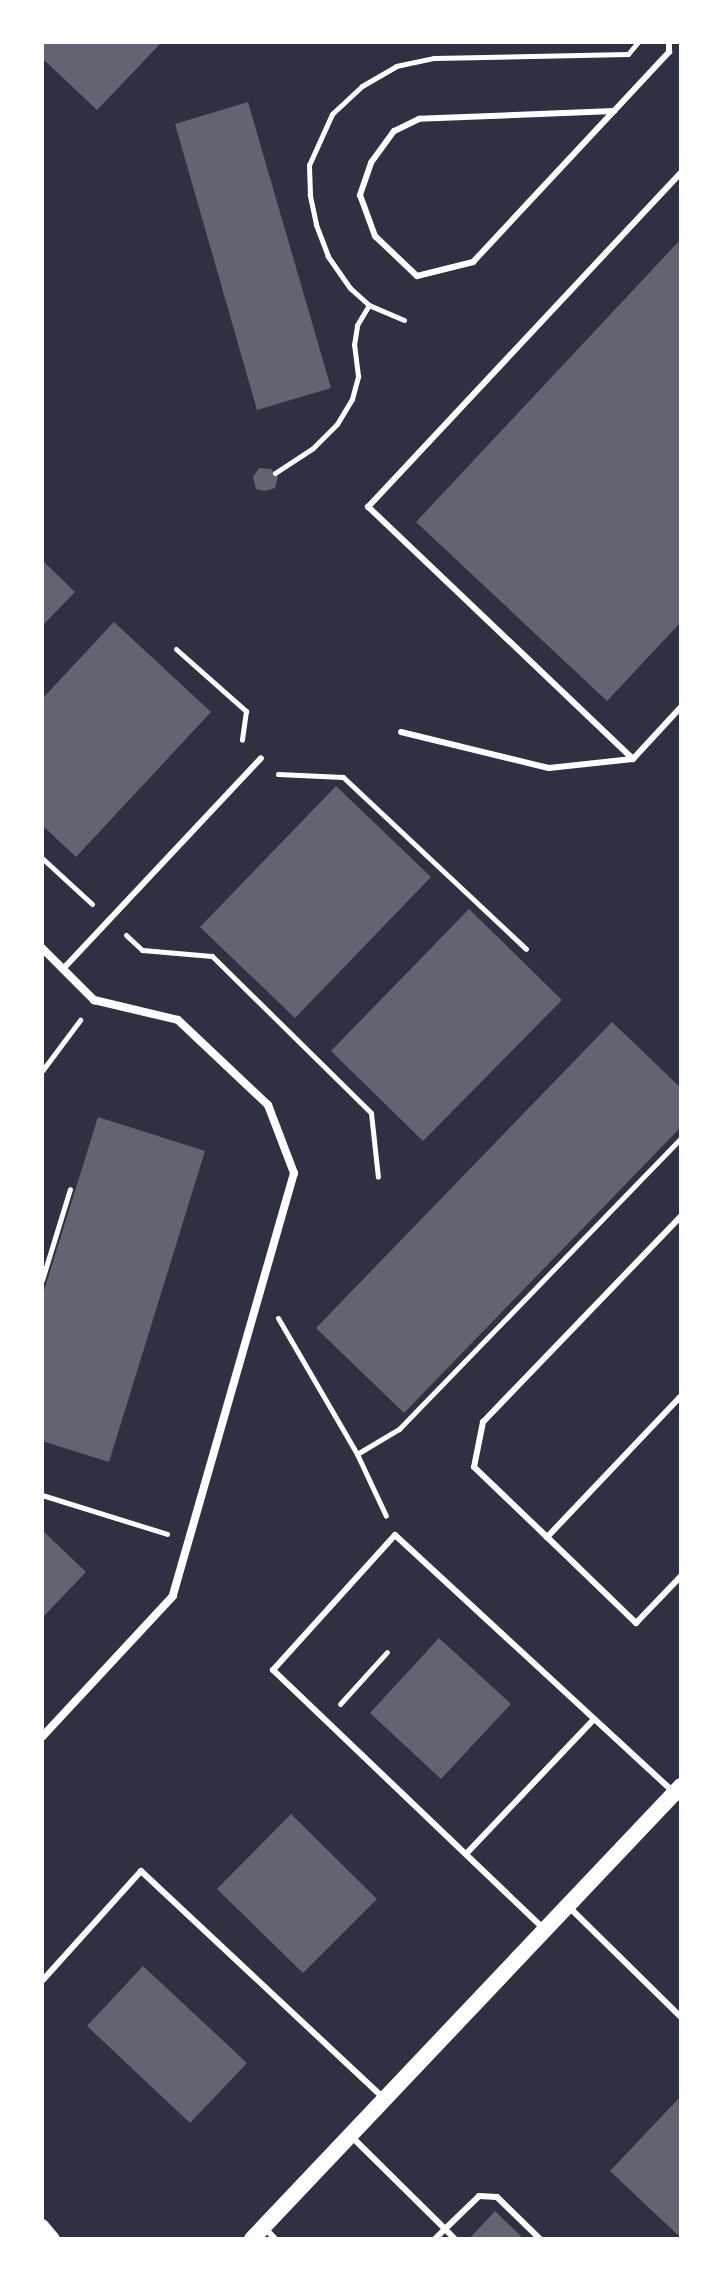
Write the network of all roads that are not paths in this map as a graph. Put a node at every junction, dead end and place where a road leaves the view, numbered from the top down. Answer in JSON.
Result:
{"nodes":[{"id":1,"x":669,"y":42,"type":"edge"},
{"id":2,"x":614,"y":111,"type":"junction"},
{"id":3,"x":681,"y":172,"type":"edge"},
{"id":4,"x":681,"y":707,"type":"edge"},
{"id":5,"x":401,"y":732,"type":"dead end"},
{"id":6,"x":261,"y":758,"type":"road end"},
{"id":7,"x":633,"y":759,"type":"junction"},
{"id":8,"x":42,"y":948,"type":"edge"},
{"id":9,"x":63,"y":969,"type":"junction"},
{"id":10,"x":681,"y":1216,"type":"edge"},
{"id":11,"x":674,"y":1223,"type":"junction"},
{"id":12,"x":681,"y":1230,"type":"edge"},
{"id":13,"x":681,"y":1396,"type":"edge"},
{"id":14,"x":547,"y":1537,"type":"junction"},
{"id":15,"x":681,"y":1576,"type":"edge"},
{"id":16,"x":594,"y":1719,"type":"junction"},
{"id":17,"x":42,"y":1737,"type":"edge"},
{"id":18,"x":679,"y":1793,"type":"edge"},
{"id":19,"x":466,"y":1854,"type":"junction"},
{"id":20,"x":569,"y":1907,"type":"junction"},
{"id":21,"x":546,"y":1931,"type":"junction"},
{"id":22,"x":42,"y":1981,"type":"edge"},
{"id":23,"x":681,"y":2017,"type":"edge"},
{"id":24,"x":385,"y":2099,"type":"junction"},
{"id":25,"x":350,"y":2135,"type":"junction"},
{"id":26,"x":42,"y":2226,"type":"edge"},
{"id":27,"x":445,"y":2229,"type":"junction"},
{"id":28,"x":264,"y":2235,"type":"edge"},
{"id":29,"x":53,"y":2239,"type":"edge"},
{"id":30,"x":435,"y":2239,"type":"edge"},
{"id":31,"x":455,"y":2239,"type":"edge"},
{"id":32,"x":540,"y":2239,"type":"edge"}],
"edges":[{"from":1,"to":2,"type":"lane"},
{"from":2,"to":2,"type":"lane"},
{"from":3,"to":7,"type":"lane"},
{"from":4,"to":7,"type":"lane"},
{"from":5,"to":7,"type":"lane"},
{"from":6,"to":9,"type":"lane"},
{"from":8,"to":9,"type":"street"},
{"from":9,"to":17,"type":"street"},
{"from":10,"to":11,"type":"lane"},
{"from":11,"to":12,"type":"lane"},
{"from":11,"to":14,"type":"lane"},
{"from":13,"to":14,"type":"lane"},
{"from":14,"to":15,"type":"lane"},
{"from":16,"to":18,"type":"lane"},
{"from":16,"to":19,"type":"lane"},
{"from":16,"to":19,"type":"lane"},
{"from":18,"to":20,"type":"main road"},
{"from":19,"to":21,"type":"lane"},
{"from":20,"to":21,"type":"main road"},
{"from":20,"to":23,"type":"lane"},
{"from":21,"to":24,"type":"main road"},
{"from":22,"to":24,"type":"lane"},
{"from":24,"to":25,"type":"main road"},
{"from":25,"to":27,"type":"lane"},
{"from":25,"to":28,"type":"main road"},
{"from":26,"to":29,"type":"street"},
{"from":27,"to":30,"type":"lane"},
{"from":27,"to":31,"type":"lane"},
{"from":27,"to":32,"type":"lane"}]}
